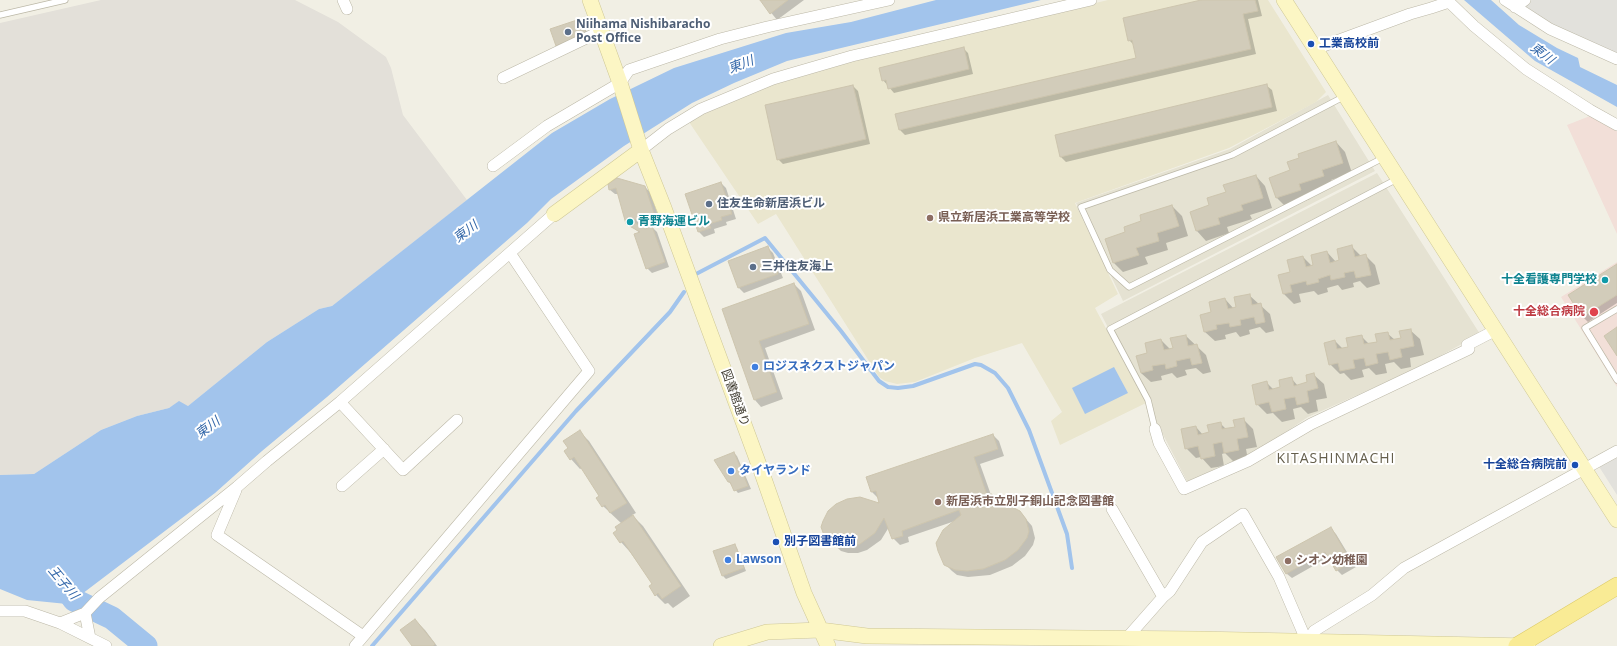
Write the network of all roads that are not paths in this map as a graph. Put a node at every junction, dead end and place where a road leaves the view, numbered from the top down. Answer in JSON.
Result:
{"nodes":[{"id":1,"x":65,"y":0,"type":"edge"},
{"id":2,"x":590,"y":0,"type":"edge"},
{"id":3,"x":889,"y":0,"type":"edge"},
{"id":4,"x":1091,"y":0,"type":"edge"},
{"id":5,"x":1284,"y":0,"type":"edge"},
{"id":6,"x":1505,"y":0,"type":"edge"},
{"id":7,"x":1525,"y":0,"type":"edge"},
{"id":8,"x":1448,"y":1,"type":"edge"},
{"id":9,"x":1515,"y":6,"type":"junction"},
{"id":10,"x":0,"y":15,"type":"edge"},
{"id":11,"x":601,"y":31,"type":"junction"},
{"id":12,"x":1316,"y":49,"type":"junction"},
{"id":13,"x":1617,"y":59,"type":"edge"},
{"id":14,"x":503,"y":78,"type":"dead end"},
{"id":15,"x":620,"y":83,"type":"junction"},
{"id":16,"x":1346,"y":95,"type":"junction"},
{"id":17,"x":1617,"y":125,"type":"edge"},
{"id":18,"x":641,"y":150,"type":"junction"},
{"id":19,"x":1386,"y":157,"type":"junction"},
{"id":20,"x":493,"y":166,"type":"dead end"},
{"id":21,"x":1399,"y":178,"type":"junction"},
{"id":22,"x":554,"y":214,"type":"joint"},
{"id":23,"x":510,"y":253,"type":"junction"},
{"id":24,"x":1617,"y":309,"type":"edge"},
{"id":25,"x":1496,"y":330,"type":"junction"},
{"id":26,"x":1617,"y":380,"type":"edge"},
{"id":27,"x":340,"y":402,"type":"junction"},
{"id":28,"x":457,"y":420,"type":"dead end"},
{"id":29,"x":1155,"y":429,"type":"joint"},
{"id":30,"x":384,"y":449,"type":"junction"},
{"id":31,"x":1617,"y":451,"type":"edge"},
{"id":32,"x":1585,"y":469,"type":"junction"},
{"id":33,"x":342,"y":486,"type":"dead end"},
{"id":34,"x":237,"y":487,"type":"junction"},
{"id":35,"x":1112,"y":509,"type":"dead end"},
{"id":36,"x":1617,"y":520,"type":"edge"},
{"id":37,"x":1617,"y":586,"type":"edge"},
{"id":38,"x":1163,"y":598,"type":"junction"},
{"id":39,"x":0,"y":611,"type":"edge"},
{"id":40,"x":86,"y":612,"type":"junction"},
{"id":41,"x":60,"y":623,"type":"junction"},
{"id":42,"x":820,"y":630,"type":"junction"},
{"id":43,"x":363,"y":636,"type":"junction"},
{"id":44,"x":90,"y":638,"type":"junction"},
{"id":45,"x":1126,"y":639,"type":"junction"},
{"id":46,"x":868,"y":641,"type":"edge"},
{"id":47,"x":1307,"y":642,"type":"junction"},
{"id":48,"x":1201,"y":643,"type":"edge"},
{"id":49,"x":106,"y":646,"type":"edge"},
{"id":50,"x":355,"y":646,"type":"edge"},
{"id":51,"x":722,"y":646,"type":"edge"},
{"id":52,"x":828,"y":646,"type":"edge"},
{"id":53,"x":1517,"y":646,"type":"edge"},
{"id":54,"x":1531,"y":646,"type":"edge"}],
"edges":[{"from":1,"to":10,"type":"lane"},
{"from":2,"to":11,"type":"street"},
{"from":3,"to":15,"type":"street"},
{"from":4,"to":18,"type":"street"},
{"from":5,"to":12,"type":"street"},
{"from":6,"to":9,"type":"street"},
{"from":7,"to":9,"type":"street"},
{"from":8,"to":12,"type":"street"},
{"from":8,"to":17,"type":"street"},
{"from":9,"to":13,"type":"street"},
{"from":11,"to":14,"type":"street"},
{"from":11,"to":15,"type":"street"},
{"from":12,"to":16,"type":"street"},
{"from":15,"to":18,"type":"street","name":"図書館通り"},
{"from":15,"to":20,"type":"street"},
{"from":16,"to":19,"type":"street"},
{"from":16,"to":19,"type":"lane"},
{"from":18,"to":22,"type":"street"},
{"from":18,"to":42,"type":"street","name":"図書館通り"},
{"from":19,"to":21,"type":"street"},
{"from":21,"to":25,"type":"street"},
{"from":21,"to":29,"type":"lane"},
{"from":22,"to":23,"type":"street"},
{"from":23,"to":27,"type":"street"},
{"from":23,"to":43,"type":"street"},
{"from":24,"to":26,"type":"lane"},
{"from":25,"to":29,"type":"street"},
{"from":25,"to":32,"type":"street"},
{"from":27,"to":30,"type":"street"},
{"from":27,"to":34,"type":"street"},
{"from":28,"to":30,"type":"street"},
{"from":30,"to":33,"type":"street"},
{"from":31,"to":32,"type":"street"},
{"from":32,"to":36,"type":"street"},
{"from":32,"to":47,"type":"street"},
{"from":34,"to":40,"type":"street"},
{"from":34,"to":43,"type":"street"},
{"from":35,"to":38,"type":"street"},
{"from":37,"to":53,"type":"main road"},
{"from":38,"to":45,"type":"street"},
{"from":38,"to":47,"type":"street"},
{"from":39,"to":41,"type":"street"},
{"from":40,"to":41,"type":"street"},
{"from":40,"to":44,"type":"street"},
{"from":41,"to":44,"type":"street"},
{"from":42,"to":46,"type":"street"},
{"from":42,"to":51,"type":"street"},
{"from":42,"to":52,"type":"street","name":"図書館通り"},
{"from":43,"to":50,"type":"street"},
{"from":44,"to":49,"type":"street"},
{"from":45,"to":46,"type":"street"},
{"from":45,"to":48,"type":"street"},
{"from":47,"to":48,"type":"street"},
{"from":47,"to":53,"type":"street"},
{"from":53,"to":54,"type":"street"}]}
